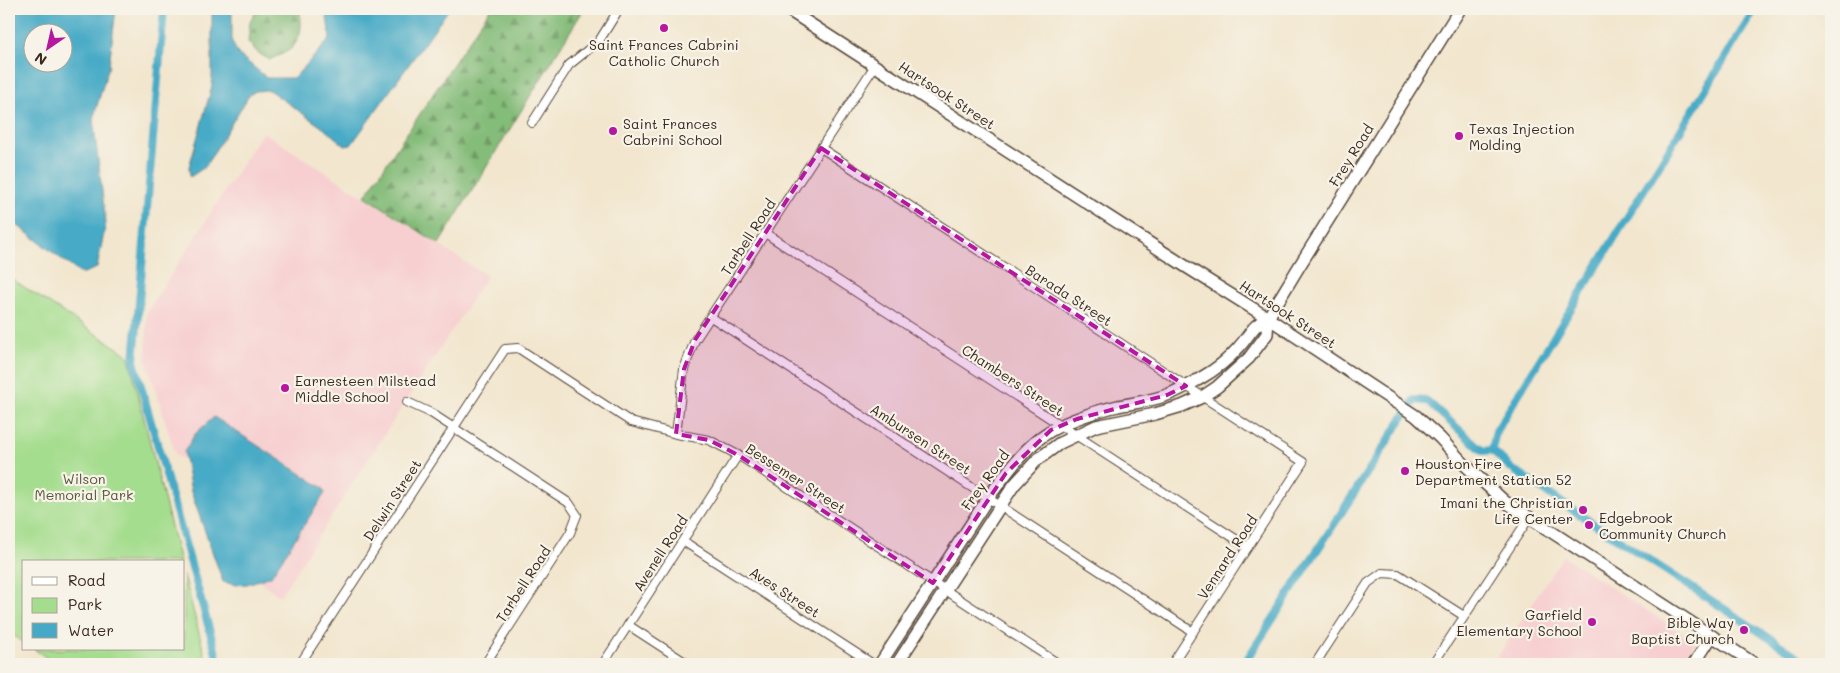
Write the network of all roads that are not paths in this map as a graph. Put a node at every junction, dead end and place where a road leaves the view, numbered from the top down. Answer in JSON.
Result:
{"nodes":[{"id":1,"x":619,"y":9,"type":"edge"},
{"id":2,"x":787,"y":9,"type":"edge"},
{"id":3,"x":1460,"y":9,"type":"edge"},
{"id":4,"x":874,"y":66,"type":"junction"},
{"id":5,"x":532,"y":123,"type":"dead end"},
{"id":6,"x":821,"y":148,"type":"junction"},
{"id":7,"x":765,"y":233,"type":"junction"},
{"id":8,"x":710,"y":317,"type":"junction"},
{"id":9,"x":1268,"y":318,"type":"junction"},
{"id":10,"x":505,"y":349,"type":"joint"},
{"id":11,"x":1186,"y":386,"type":"junction"},
{"id":12,"x":1202,"y":397,"type":"junction"},
{"id":13,"x":407,"y":402,"type":"dead end"},
{"id":14,"x":1062,"y":426,"type":"junction"},
{"id":15,"x":453,"y":428,"type":"junction"},
{"id":16,"x":676,"y":434,"type":"junction"},
{"id":17,"x":1077,"y":436,"type":"junction"},
{"id":18,"x":738,"y":456,"type":"junction"},
{"id":19,"x":1303,"y":462,"type":"joint"},
{"id":20,"x":988,"y":498,"type":"junction"},
{"id":21,"x":1000,"y":506,"type":"junction"},
{"id":22,"x":1529,"y":518,"type":"junction"},
{"id":23,"x":683,"y":541,"type":"junction"},
{"id":24,"x":1248,"y":547,"type":"junction"},
{"id":25,"x":933,"y":583,"type":"junction"},
{"id":26,"x":945,"y":590,"type":"junction"},
{"id":27,"x":1464,"y":616,"type":"junction"},
{"id":28,"x":628,"y":625,"type":"junction"},
{"id":29,"x":1193,"y":632,"type":"junction"},
{"id":30,"x":1712,"y":636,"type":"junction"},
{"id":31,"x":487,"y":662,"type":"edge"},
{"id":32,"x":300,"y":664,"type":"edge"},
{"id":33,"x":498,"y":664,"type":"edge"},
{"id":34,"x":603,"y":664,"type":"edge"},
{"id":35,"x":688,"y":664,"type":"edge"},
{"id":36,"x":873,"y":664,"type":"edge"},
{"id":37,"x":880,"y":664,"type":"edge"},
{"id":38,"x":896,"y":664,"type":"edge"},
{"id":39,"x":1059,"y":664,"type":"edge"},
{"id":40,"x":1172,"y":664,"type":"edge"},
{"id":41,"x":1315,"y":664,"type":"edge"},
{"id":42,"x":1432,"y":664,"type":"edge"},
{"id":43,"x":1694,"y":664,"type":"edge"},
{"id":44,"x":1756,"y":664,"type":"edge"}],
"edges":[{"from":1,"to":5,"type":"street"},
{"from":2,"to":4,"type":"street","name":"Hartsook Street"},
{"from":3,"to":9,"type":"street","name":"Frey Road"},
{"from":4,"to":6,"type":"street","name":"Tarbell Road"},
{"from":4,"to":9,"type":"street","name":"Hartsook Street"},
{"from":6,"to":7,"type":"street","name":"Tarbell Road"},
{"from":6,"to":11,"type":"street","name":"Barada Street"},
{"from":7,"to":8,"type":"street","name":"Tarbell Road"},
{"from":7,"to":14,"type":"street","name":"Chambers Street"},
{"from":8,"to":16,"type":"street","name":"Tarbell Road"},
{"from":8,"to":20,"type":"street","name":"Ambursen Street"},
{"from":9,"to":11,"type":"street","name":"Frey Road"},
{"from":9,"to":12,"type":"street","name":"Frey Road"},
{"from":9,"to":22,"type":"street","name":"Hartsook Street"},
{"from":10,"to":15,"type":"street","name":"Delwin Street"},
{"from":10,"to":16,"type":"street","name":"Bessemer Street"},
{"from":11,"to":12,"type":"street","name":"Barada Street"},
{"from":11,"to":14,"type":"street","name":"Frey Road"},
{"from":12,"to":17,"type":"street","name":"Frey Road"},
{"from":12,"to":19,"type":"street","name":"Barada Street"},
{"from":13,"to":15,"type":"street"},
{"from":14,"to":17,"type":"street","name":"Chambers Street"},
{"from":14,"to":20,"type":"street","name":"Frey Road"},
{"from":15,"to":31,"type":"street","name":"Tarbell Road"},
{"from":15,"to":32,"type":"street","name":"Delwin Street"},
{"from":16,"to":18,"type":"street","name":"Bessemer Street"},
{"from":17,"to":21,"type":"street","name":"Frey Road"},
{"from":17,"to":24,"type":"street","name":"Chambers Street"},
{"from":18,"to":23,"type":"street","name":"Avenell Road"},
{"from":18,"to":25,"type":"street","name":"Bessemer Street"},
{"from":19,"to":24,"type":"street","name":"Vennard Road"},
{"from":20,"to":21,"type":"street","name":"Ambursen Street"},
{"from":20,"to":25,"type":"street","name":"Frey Road"},
{"from":21,"to":26,"type":"street","name":"Frey Road"},
{"from":21,"to":29,"type":"street","name":"Ambursen Street"},
{"from":22,"to":27,"type":"street"},
{"from":22,"to":30,"type":"street","name":"Hartsook Street"},
{"from":23,"to":28,"type":"street","name":"Avenell Road"},
{"from":23,"to":36,"type":"street","name":"Aves Street"},
{"from":24,"to":29,"type":"street","name":"Vennard Road"},
{"from":25,"to":26,"type":"street","name":"Bessemer Street"},
{"from":25,"to":37,"type":"street","name":"Frey Road"},
{"from":26,"to":38,"type":"street","name":"Frey Road"},
{"from":26,"to":39,"type":"street","name":"Bessemer Street"},
{"from":27,"to":41,"type":"street"},
{"from":27,"to":42,"type":"street"},
{"from":28,"to":34,"type":"street","name":"Avenell Road"},
{"from":28,"to":35,"type":"street"},
{"from":29,"to":40,"type":"street","name":"Vennard Road"},
{"from":30,"to":43,"type":"street"},
{"from":30,"to":44,"type":"street","name":"Hartsook Street"},
{"from":31,"to":33,"type":"street"}]}
